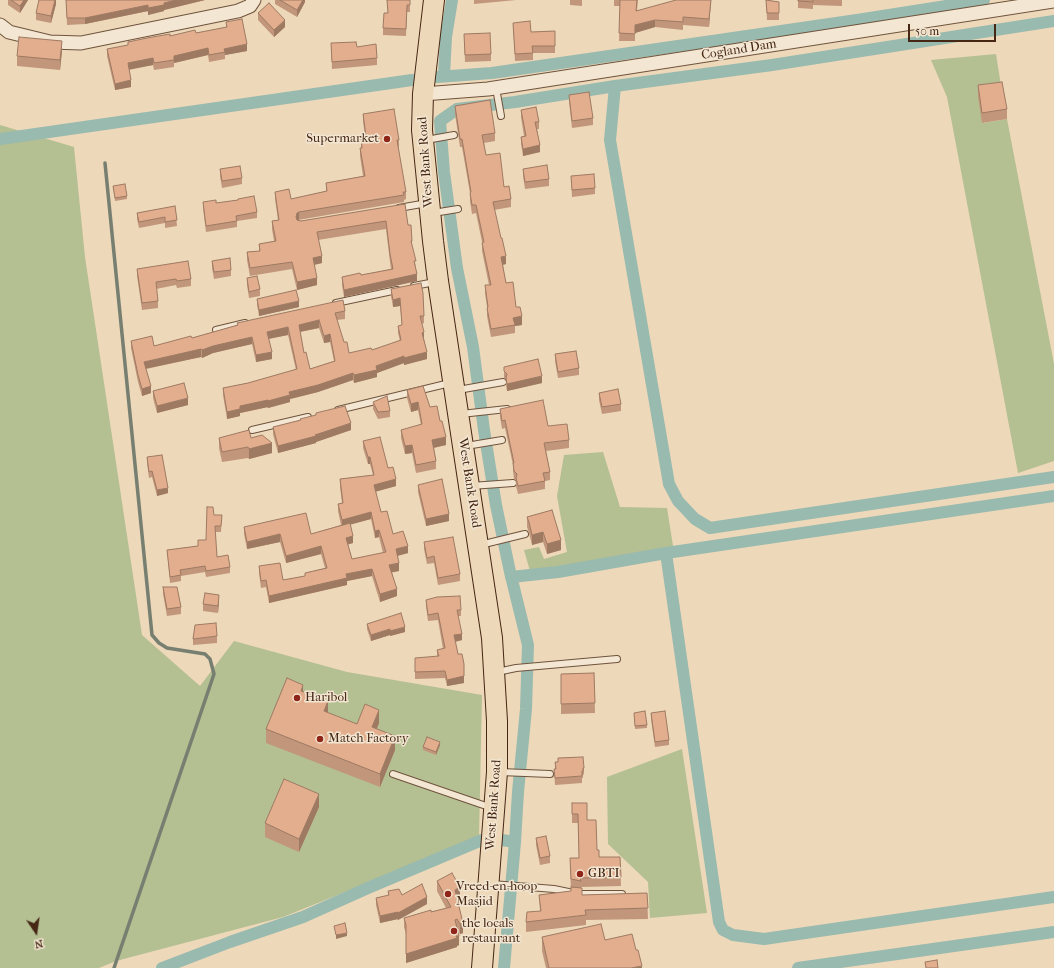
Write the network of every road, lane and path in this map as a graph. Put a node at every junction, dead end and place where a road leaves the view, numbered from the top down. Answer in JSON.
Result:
{"nodes":[{"id":1,"x":254,"y":0,"type":"edge"},
{"id":2,"x":434,"y":0,"type":"edge"},
{"id":3,"x":1054,"y":1,"type":"edge"},
{"id":4,"x":0,"y":25,"type":"edge"},
{"id":5,"x":497,"y":92,"type":"junction"},
{"id":6,"x":423,"y":94,"type":"junction"},
{"id":7,"x":500,"y":113,"type":"dead end"},
{"id":8,"x":451,"y":136,"type":"dead end"},
{"id":9,"x":429,"y":140,"type":"junction"},
{"id":10,"x":431,"y":197,"type":"junction"},
{"id":11,"x":391,"y":209,"type":"edge"},
{"id":12,"x":458,"y":209,"type":"dead end"},
{"id":13,"x":438,"y":281,"type":"junction"},
{"id":14,"x":408,"y":288,"type":"edge"},
{"id":15,"x":401,"y":289,"type":"edge"},
{"id":16,"x":326,"y":306,"type":"edge"},
{"id":17,"x":252,"y":322,"type":"edge"},
{"id":18,"x":216,"y":330,"type":"edge"},
{"id":19,"x":503,"y":382,"type":"dead end"},
{"id":20,"x":458,"y":387,"type":"junction"},
{"id":21,"x":507,"y":409,"type":"edge"},
{"id":22,"x":329,"y":412,"type":"edge"},
{"id":23,"x":463,"y":414,"type":"junction"},
{"id":24,"x":314,"y":416,"type":"edge"},
{"id":25,"x":252,"y":430,"type":"dead end"},
{"id":26,"x":502,"y":440,"type":"dead end"},
{"id":27,"x":469,"y":446,"type":"junction"},
{"id":28,"x":513,"y":483,"type":"dead end"},
{"id":29,"x":475,"y":486,"type":"junction"},
{"id":30,"x":525,"y":534,"type":"dead end"},
{"id":31,"x":485,"y":544,"type":"junction"},
{"id":32,"x":617,"y":659,"type":"dead end"},
{"id":33,"x":494,"y":673,"type":"junction"},
{"id":34,"x":503,"y":772,"type":"junction"},
{"id":35,"x":392,"y":774,"type":"dead end"},
{"id":36,"x":550,"y":774,"type":"dead end"},
{"id":37,"x":494,"y":808,"type":"junction"},
{"id":38,"x":495,"y":884,"type":"junction"},
{"id":39,"x":626,"y":894,"type":"edge"},
{"id":40,"x":482,"y":968,"type":"edge"}],
"edges":[{"from":1,"to":4,"type":"street"},
{"from":2,"to":6,"type":"main road","name":"West Bank Road"},
{"from":3,"to":5,"type":"street","name":"Cogland Dam"},
{"from":5,"to":6,"type":"street","name":"Cogland Dam"},
{"from":5,"to":7,"type":"lane"},
{"from":6,"to":9,"type":"main road","name":"West Bank Road"},
{"from":8,"to":9,"type":"lane"},
{"from":9,"to":10,"type":"main road","name":"West Bank Road"},
{"from":10,"to":11,"type":"lane"},
{"from":10,"to":12,"type":"lane"},
{"from":10,"to":13,"type":"main road","name":"West Bank Road"},
{"from":13,"to":14,"type":"lane"},
{"from":13,"to":20,"type":"main road","name":"West Bank Road"},
{"from":15,"to":16,"type":"lane"},
{"from":17,"to":18,"type":"lane"},
{"from":19,"to":20,"type":"lane"},
{"from":20,"to":22,"type":"lane"},
{"from":20,"to":23,"type":"main road","name":"West Bank Road"},
{"from":21,"to":23,"type":"lane"},
{"from":23,"to":27,"type":"main road","name":"West Bank Road"},
{"from":24,"to":25,"type":"lane"},
{"from":26,"to":27,"type":"lane"},
{"from":27,"to":29,"type":"main road","name":"West Bank Road"},
{"from":28,"to":29,"type":"lane"},
{"from":29,"to":31,"type":"main road","name":"West Bank Road"},
{"from":30,"to":31,"type":"lane"},
{"from":31,"to":33,"type":"main road","name":"West Bank Road"},
{"from":32,"to":33,"type":"lane"},
{"from":33,"to":34,"type":"main road","name":"West Bank Road"},
{"from":34,"to":36,"type":"lane"},
{"from":34,"to":37,"type":"main road","name":"West Bank Road"},
{"from":35,"to":37,"type":"lane"},
{"from":37,"to":38,"type":"main road","name":"West Bank Road"},
{"from":38,"to":39,"type":"lane"},
{"from":38,"to":40,"type":"main road","name":"West Bank Road"}]}
